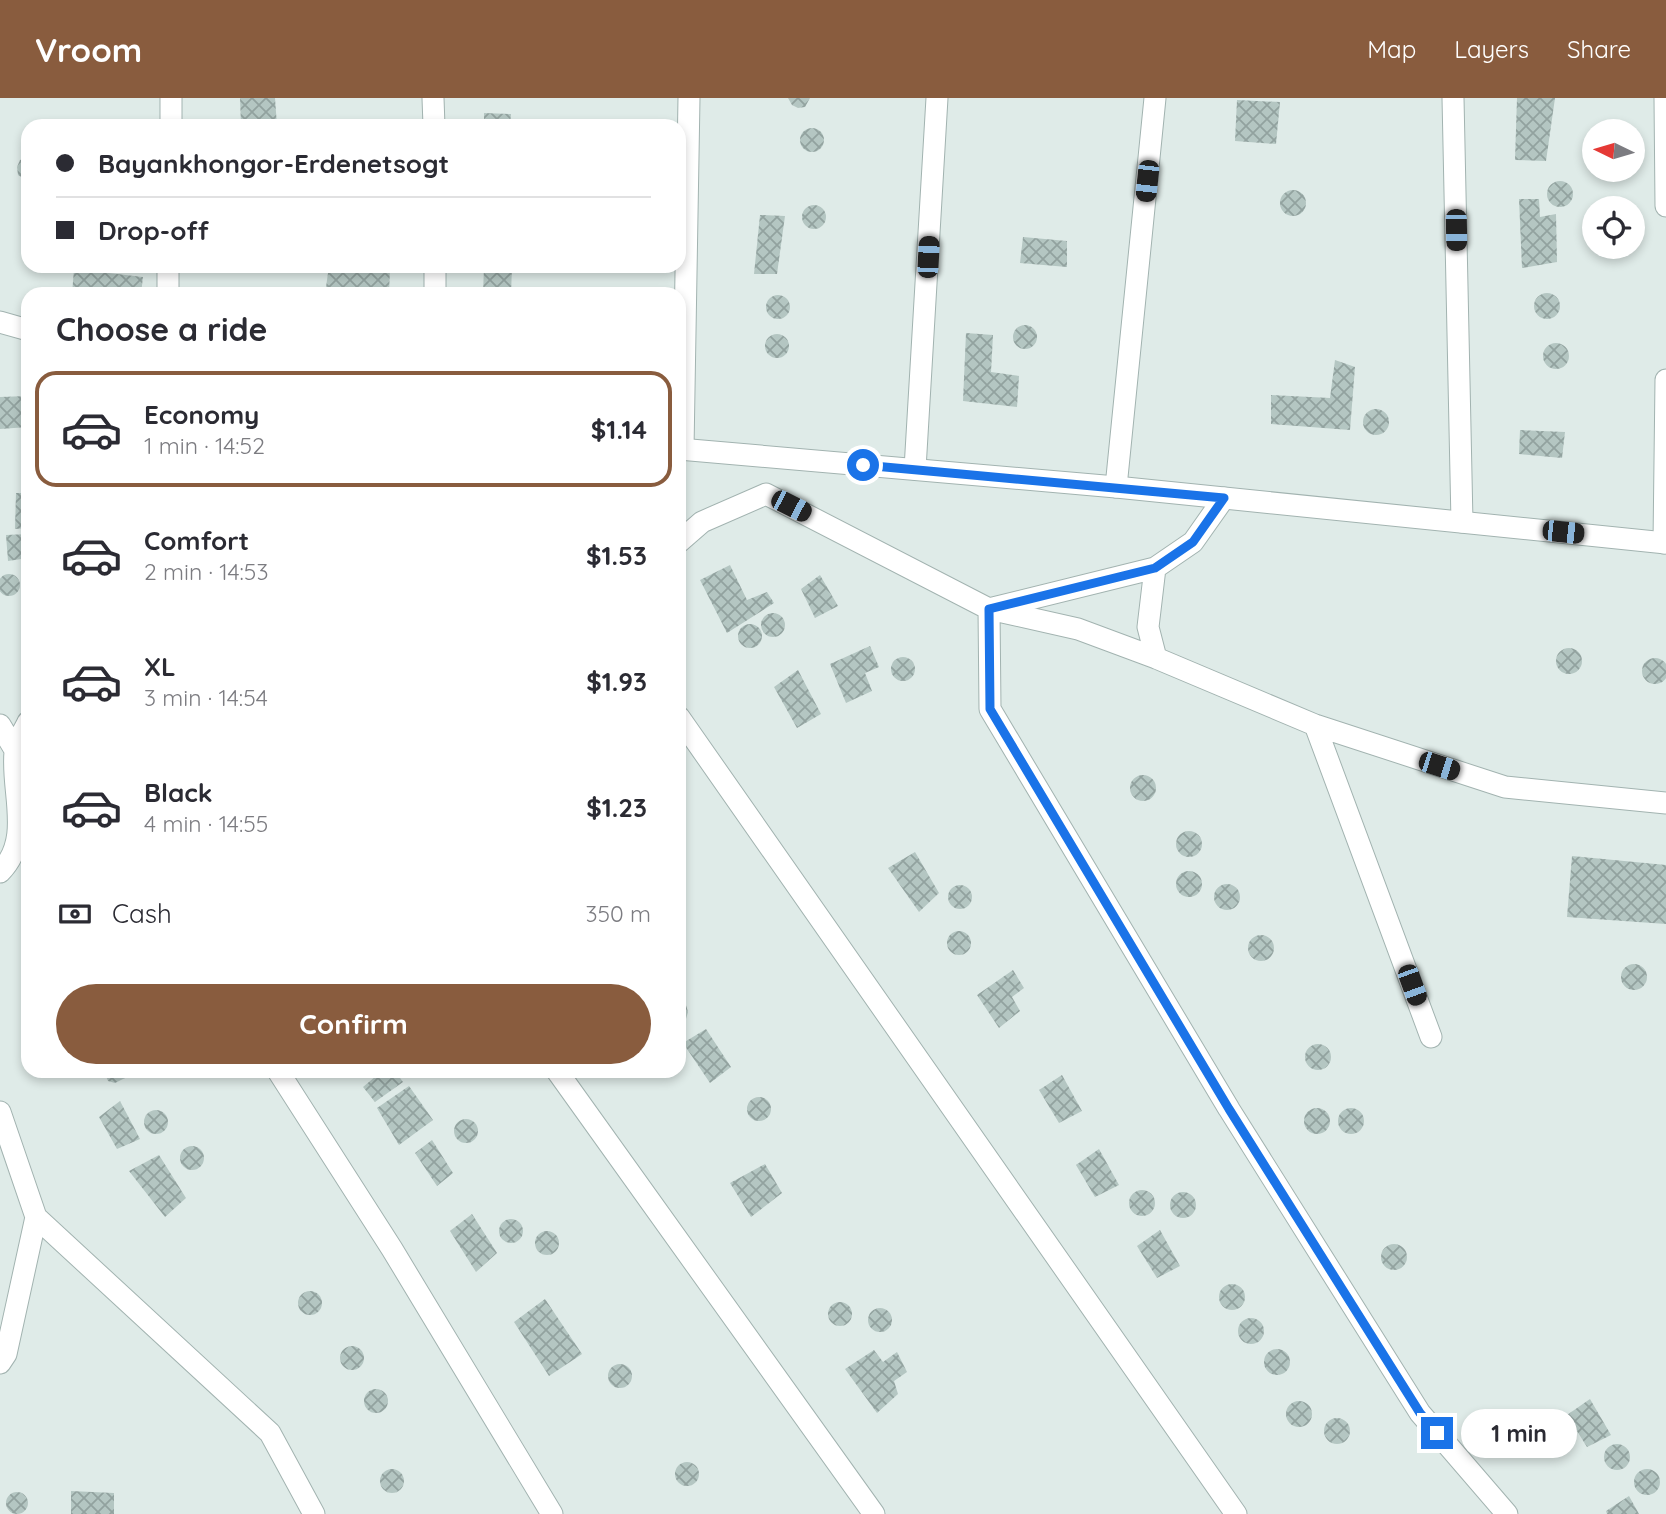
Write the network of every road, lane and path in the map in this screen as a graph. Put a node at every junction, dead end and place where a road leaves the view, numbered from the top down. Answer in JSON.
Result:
{"nodes":[{"id":1,"x":171,"y":98,"type":"edge"},
{"id":2,"x":433,"y":98,"type":"edge"},
{"id":3,"x":689,"y":98,"type":"edge"},
{"id":4,"x":937,"y":98,"type":"edge"},
{"id":5,"x":1155,"y":98,"type":"edge"},
{"id":6,"x":1453,"y":98,"type":"edge"},
{"id":7,"x":1665,"y":98,"type":"edge"},
{"id":8,"x":171,"y":119,"type":"edge"},
{"id":9,"x":433,"y":119,"type":"edge"},
{"id":10,"x":1666,"y":206,"type":"edge"},
{"id":11,"x":686,"y":230,"type":"edge"},
{"id":12,"x":0,"y":322,"type":"edge"},
{"id":13,"x":21,"y":328,"type":"edge"},
{"id":14,"x":1666,"y":380,"type":"edge"},
{"id":15,"x":686,"y":449,"type":"edge"},
{"id":16,"x":915,"y":470,"type":"junction"},
{"id":17,"x":1116,"y":487,"type":"junction"},
{"id":18,"x":1224,"y":498,"type":"junction"},
{"id":19,"x":1462,"y":522,"type":"junction"},
{"id":20,"x":686,"y":536,"type":"edge"},
{"id":21,"x":1665,"y":543,"type":"edge"},
{"id":22,"x":1155,"y":568,"type":"junction"},
{"id":23,"x":989,"y":609,"type":"junction"},
{"id":24,"x":1156,"y":658,"type":"junction"},
{"id":25,"x":0,"y":725,"type":"edge"},
{"id":26,"x":1315,"y":725,"type":"junction"},
{"id":27,"x":686,"y":727,"type":"edge"},
{"id":28,"x":21,"y":755,"type":"edge"},
{"id":29,"x":1666,"y":803,"type":"edge"},
{"id":30,"x":0,"y":872,"type":"edge"},
{"id":31,"x":1431,"y":1037,"type":"dead end"},
{"id":32,"x":282,"y":1078,"type":"edge"},
{"id":33,"x":562,"y":1078,"type":"edge"},
{"id":34,"x":0,"y":1112,"type":"edge"},
{"id":35,"x":36,"y":1217,"type":"junction"},
{"id":36,"x":0,"y":1363,"type":"edge"},
{"id":37,"x":314,"y":1514,"type":"edge"},
{"id":38,"x":552,"y":1514,"type":"edge"},
{"id":39,"x":874,"y":1514,"type":"edge"},
{"id":40,"x":1236,"y":1514,"type":"edge"},
{"id":41,"x":1507,"y":1514,"type":"edge"}],
"edges":[{"from":1,"to":8,"type":"street"},
{"from":2,"to":9,"type":"street"},
{"from":3,"to":11,"type":"street"},
{"from":4,"to":16,"type":"street"},
{"from":5,"to":17,"type":"street"},
{"from":6,"to":19,"type":"street"},
{"from":7,"to":10,"type":"street"},
{"from":12,"to":13,"type":"street"},
{"from":14,"to":21,"type":"street"},
{"from":15,"to":16,"type":"street"},
{"from":16,"to":17,"type":"street"},
{"from":17,"to":18,"type":"street"},
{"from":18,"to":19,"type":"street"},
{"from":18,"to":22,"type":"street"},
{"from":19,"to":21,"type":"street"},
{"from":20,"to":23,"type":"street"},
{"from":22,"to":23,"type":"street"},
{"from":22,"to":24,"type":"street"},
{"from":23,"to":24,"type":"street"},
{"from":23,"to":41,"type":"street"},
{"from":24,"to":26,"type":"street"},
{"from":25,"to":28,"type":"street"},
{"from":26,"to":29,"type":"street"},
{"from":26,"to":31,"type":"street"},
{"from":27,"to":40,"type":"street"},
{"from":28,"to":30,"type":"street"},
{"from":32,"to":38,"type":"street"},
{"from":33,"to":39,"type":"street"},
{"from":34,"to":35,"type":"street"},
{"from":35,"to":36,"type":"street"},
{"from":35,"to":37,"type":"street"}]}
